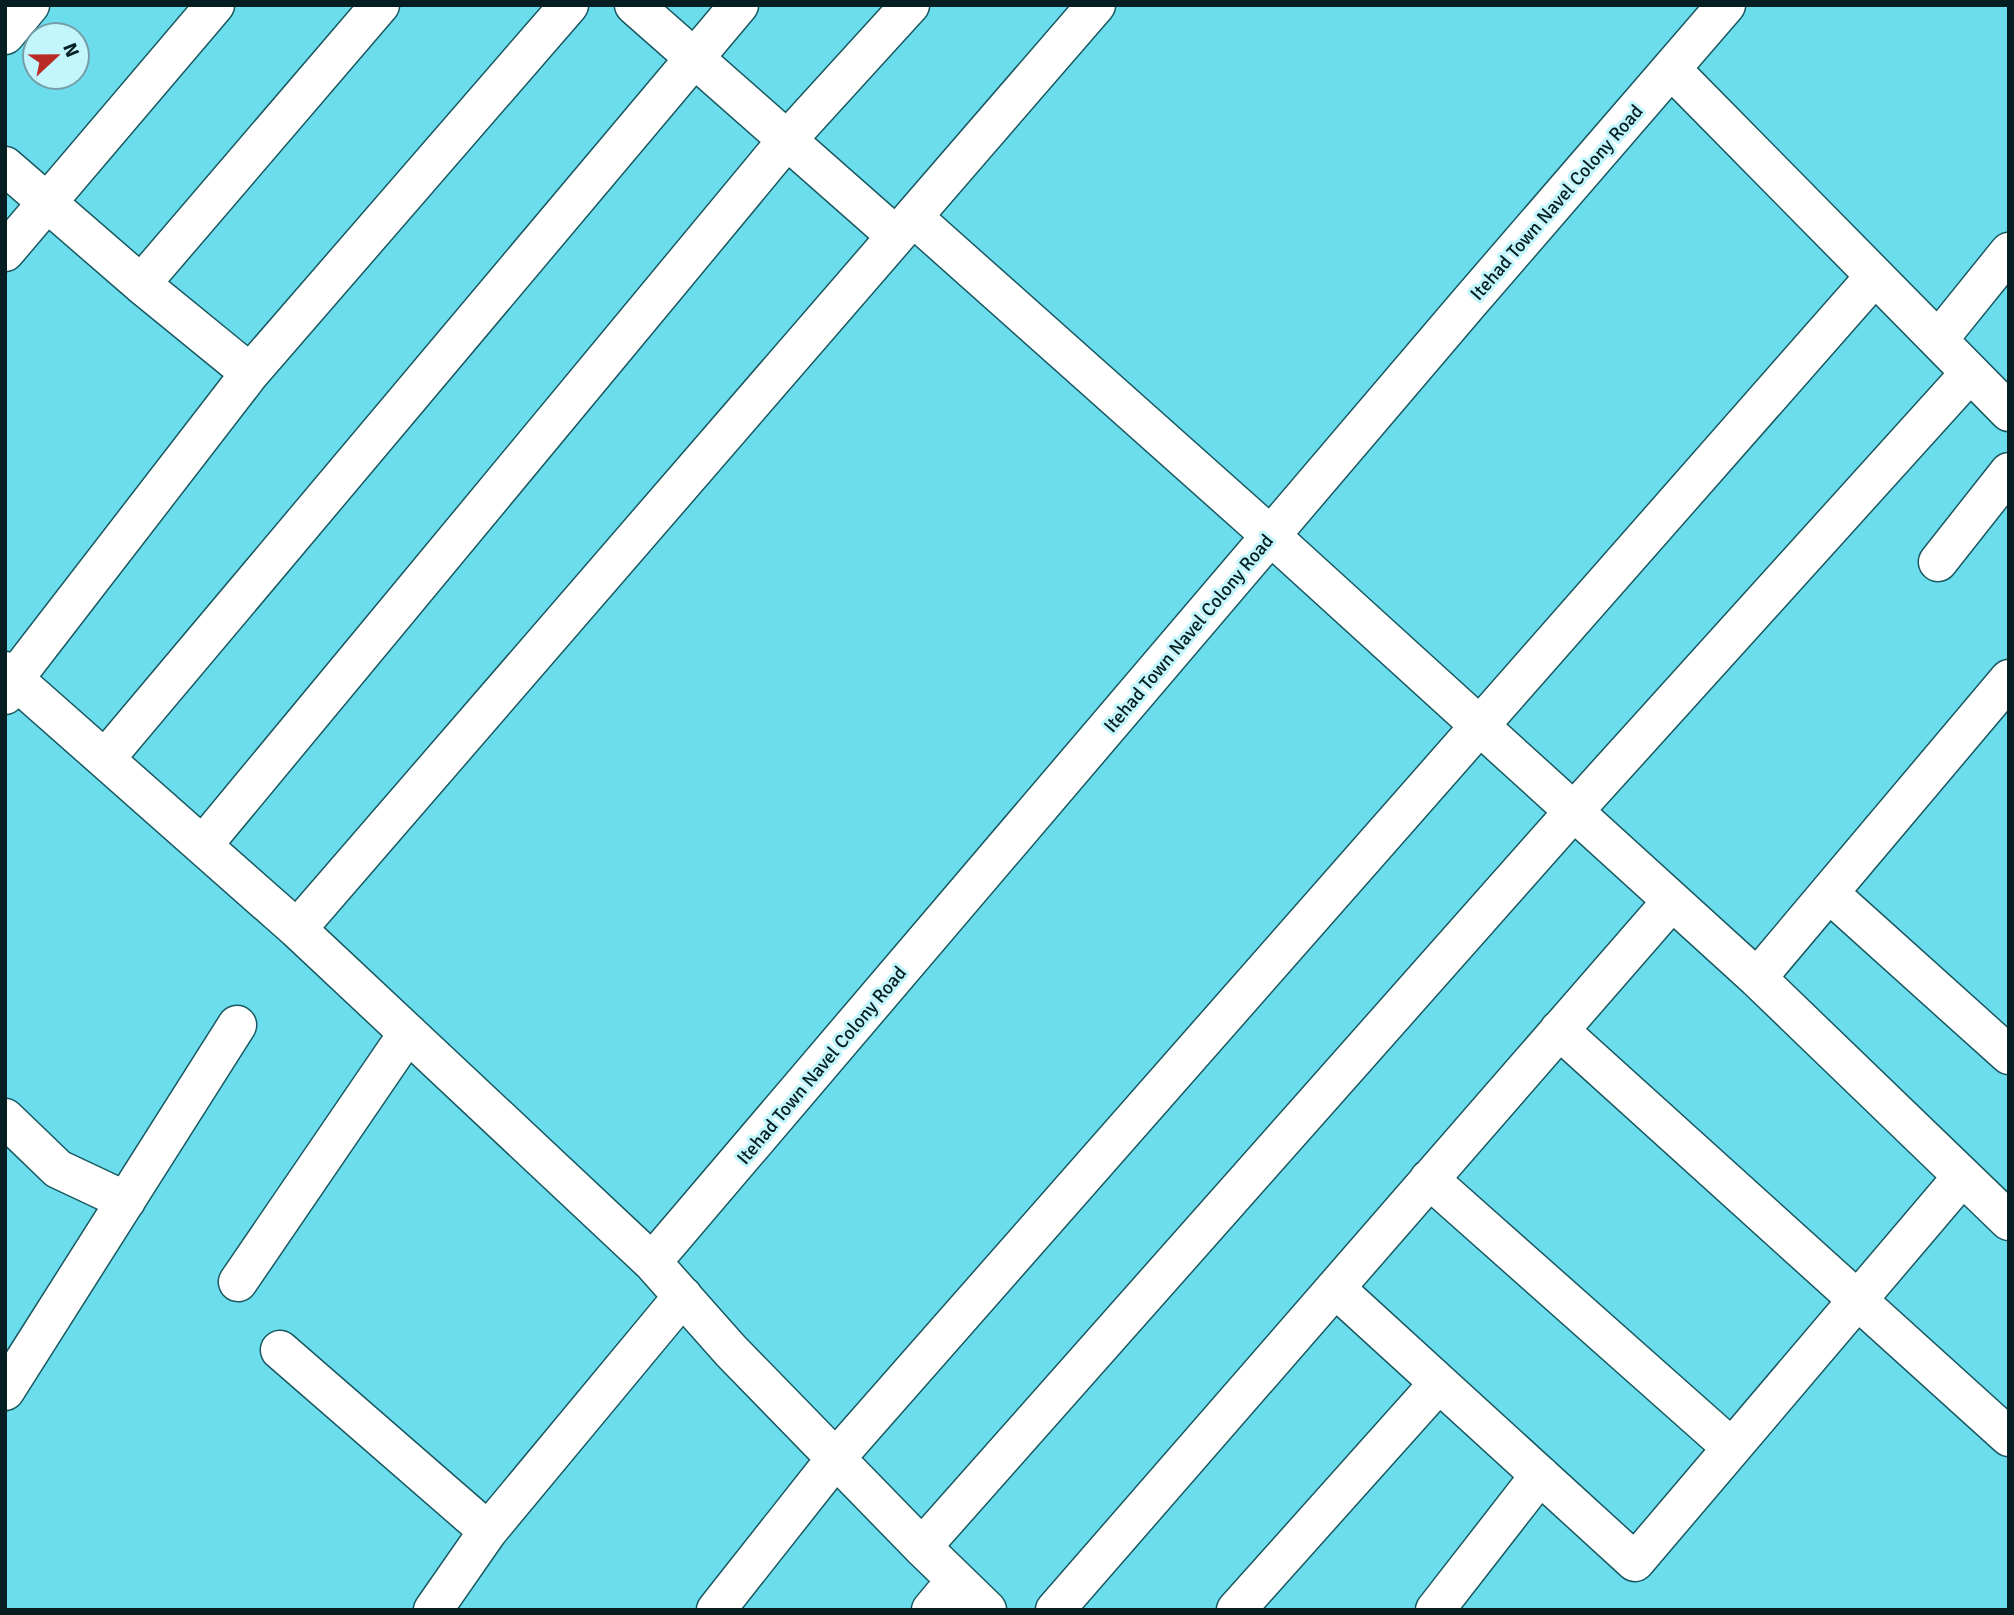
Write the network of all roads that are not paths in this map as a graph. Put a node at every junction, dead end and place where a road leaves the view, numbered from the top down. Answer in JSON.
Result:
{"nodes":[{"id":1,"x":30,"y":5,"type":"edge"},
{"id":2,"x":215,"y":5,"type":"edge"},
{"id":3,"x":380,"y":5,"type":"edge"},
{"id":4,"x":569,"y":5,"type":"edge"},
{"id":5,"x":634,"y":5,"type":"edge"},
{"id":6,"x":739,"y":5,"type":"edge"},
{"id":7,"x":910,"y":5,"type":"edge"},
{"id":8,"x":1096,"y":5,"type":"edge"},
{"id":9,"x":1707,"y":12,"type":"edge"},
{"id":10,"x":5,"y":35,"type":"edge"},
{"id":11,"x":694,"y":57,"type":"junction"},
{"id":12,"x":1671,"y":69,"type":"junction"},
{"id":13,"x":787,"y":141,"type":"junction"},
{"id":14,"x":5,"y":166,"type":"edge"},
{"id":15,"x":46,"y":203,"type":"junction"},
{"id":16,"x":905,"y":227,"type":"junction"},
{"id":17,"x":5,"y":252,"type":"edge"},
{"id":18,"x":2009,"y":252,"type":"edge"},
{"id":19,"x":1875,"y":276,"type":"junction"},
{"id":20,"x":141,"y":284,"type":"junction"},
{"id":21,"x":1938,"y":340,"type":"junction"},
{"id":22,"x":250,"y":373,"type":"junction"},
{"id":23,"x":1970,"y":373,"type":"junction"},
{"id":24,"x":2009,"y":412,"type":"edge"},
{"id":25,"x":2009,"y":471,"type":"edge"},
{"id":26,"x":1272,"y":536,"type":"junction"},
{"id":27,"x":1938,"y":562,"type":"dead end"},
{"id":28,"x":2009,"y":679,"type":"edge"},
{"id":29,"x":8,"y":681,"type":"edge"},
{"id":30,"x":1480,"y":726,"type":"junction"},
{"id":31,"x":105,"y":759,"type":"junction"},
{"id":32,"x":1574,"y":811,"type":"junction"},
{"id":33,"x":203,"y":845,"type":"junction"},
{"id":34,"x":1829,"y":893,"type":"junction"},
{"id":35,"x":1672,"y":901,"type":"junction"},
{"id":36,"x":297,"y":929,"type":"junction"},
{"id":37,"x":1757,"y":978,"type":"junction"},
{"id":38,"x":237,"y":1025,"type":"dead end"},
{"id":39,"x":1559,"y":1030,"type":"junction"},
{"id":40,"x":408,"y":1033,"type":"junction"},
{"id":41,"x":2009,"y":1055,"type":"edge"},
{"id":42,"x":5,"y":1118,"type":"edge"},
{"id":43,"x":1962,"y":1177,"type":"junction"},
{"id":44,"x":1429,"y":1179,"type":"junction"},
{"id":45,"x":126,"y":1200,"type":"junction"},
{"id":46,"x":2004,"y":1206,"type":"edge"},
{"id":47,"x":652,"y":1262,"type":"junction"},
{"id":48,"x":238,"y":1282,"type":"dead end"},
{"id":49,"x":1335,"y":1288,"type":"junction"},
{"id":50,"x":683,"y":1296,"type":"junction"},
{"id":51,"x":1858,"y":1300,"type":"junction"},
{"id":52,"x":280,"y":1350,"type":"dead end"},
{"id":53,"x":1439,"y":1382,"type":"junction"},
{"id":54,"x":5,"y":1391,"type":"edge"},
{"id":55,"x":2009,"y":1437,"type":"edge"},
{"id":56,"x":1732,"y":1448,"type":"junction"},
{"id":57,"x":836,"y":1458,"type":"junction"},
{"id":58,"x":1540,"y":1475,"type":"junction"},
{"id":59,"x":488,"y":1531,"type":"junction"},
{"id":60,"x":922,"y":1547,"type":"junction"},
{"id":61,"x":956,"y":1580,"type":"junction"},
{"id":62,"x":433,"y":1610,"type":"edge"},
{"id":63,"x":716,"y":1610,"type":"edge"},
{"id":64,"x":931,"y":1610,"type":"edge"},
{"id":65,"x":987,"y":1610,"type":"edge"},
{"id":66,"x":1055,"y":1610,"type":"edge"},
{"id":67,"x":1236,"y":1610,"type":"edge"},
{"id":68,"x":1435,"y":1610,"type":"edge"}],
"edges":[{"from":1,"to":10,"type":"street"},
{"from":2,"to":15,"type":"street"},
{"from":3,"to":20,"type":"street"},
{"from":4,"to":22,"type":"street"},
{"from":5,"to":11,"type":"street"},
{"from":6,"to":11,"type":"street"},
{"from":7,"to":13,"type":"street"},
{"from":8,"to":16,"type":"street"},
{"from":9,"to":12,"type":"street","name":"Itehad Town Navel Colony Road"},
{"from":11,"to":13,"type":"street"},
{"from":11,"to":31,"type":"street"},
{"from":12,"to":19,"type":"street"},
{"from":12,"to":26,"type":"street","name":"Itehad Town Navel Colony Road"},
{"from":13,"to":16,"type":"street"},
{"from":13,"to":33,"type":"street"},
{"from":14,"to":15,"type":"street"},
{"from":15,"to":17,"type":"street"},
{"from":15,"to":20,"type":"street"},
{"from":16,"to":26,"type":"street"},
{"from":16,"to":36,"type":"street"},
{"from":18,"to":21,"type":"street"},
{"from":19,"to":21,"type":"street"},
{"from":19,"to":30,"type":"street"},
{"from":20,"to":22,"type":"street"},
{"from":21,"to":23,"type":"street"},
{"from":22,"to":29,"type":"street"},
{"from":23,"to":24,"type":"street"},
{"from":23,"to":32,"type":"street"},
{"from":25,"to":27,"type":"street"},
{"from":26,"to":30,"type":"street"},
{"from":26,"to":47,"type":"street","name":"Itehad Town Navel Colony Road"},
{"from":28,"to":34,"type":"street"},
{"from":29,"to":31,"type":"street"},
{"from":30,"to":32,"type":"street"},
{"from":30,"to":57,"type":"street"},
{"from":31,"to":33,"type":"street"},
{"from":32,"to":35,"type":"street"},
{"from":32,"to":60,"type":"street"},
{"from":33,"to":36,"type":"street"},
{"from":34,"to":37,"type":"street"},
{"from":34,"to":41,"type":"street"},
{"from":35,"to":37,"type":"street"},
{"from":35,"to":39,"type":"street"},
{"from":36,"to":40,"type":"street"},
{"from":37,"to":43,"type":"street"},
{"from":38,"to":45,"type":"street"},
{"from":39,"to":44,"type":"street"},
{"from":39,"to":51,"type":"street"},
{"from":40,"to":47,"type":"street"},
{"from":40,"to":48,"type":"street"},
{"from":42,"to":45,"type":"street"},
{"from":43,"to":46,"type":"street"},
{"from":43,"to":51,"type":"street"},
{"from":44,"to":49,"type":"street"},
{"from":44,"to":56,"type":"street"},
{"from":45,"to":54,"type":"street"},
{"from":47,"to":50,"type":"street"},
{"from":49,"to":53,"type":"street"},
{"from":49,"to":66,"type":"street"},
{"from":50,"to":57,"type":"street"},
{"from":50,"to":59,"type":"street"},
{"from":51,"to":55,"type":"street"},
{"from":51,"to":56,"type":"street"},
{"from":52,"to":59,"type":"street"},
{"from":53,"to":58,"type":"street"},
{"from":53,"to":67,"type":"street"},
{"from":56,"to":58,"type":"street"},
{"from":57,"to":60,"type":"street"},
{"from":57,"to":63,"type":"street"},
{"from":58,"to":68,"type":"street"},
{"from":59,"to":62,"type":"street"},
{"from":60,"to":61,"type":"street"},
{"from":61,"to":64,"type":"street"},
{"from":61,"to":65,"type":"street"}]}
